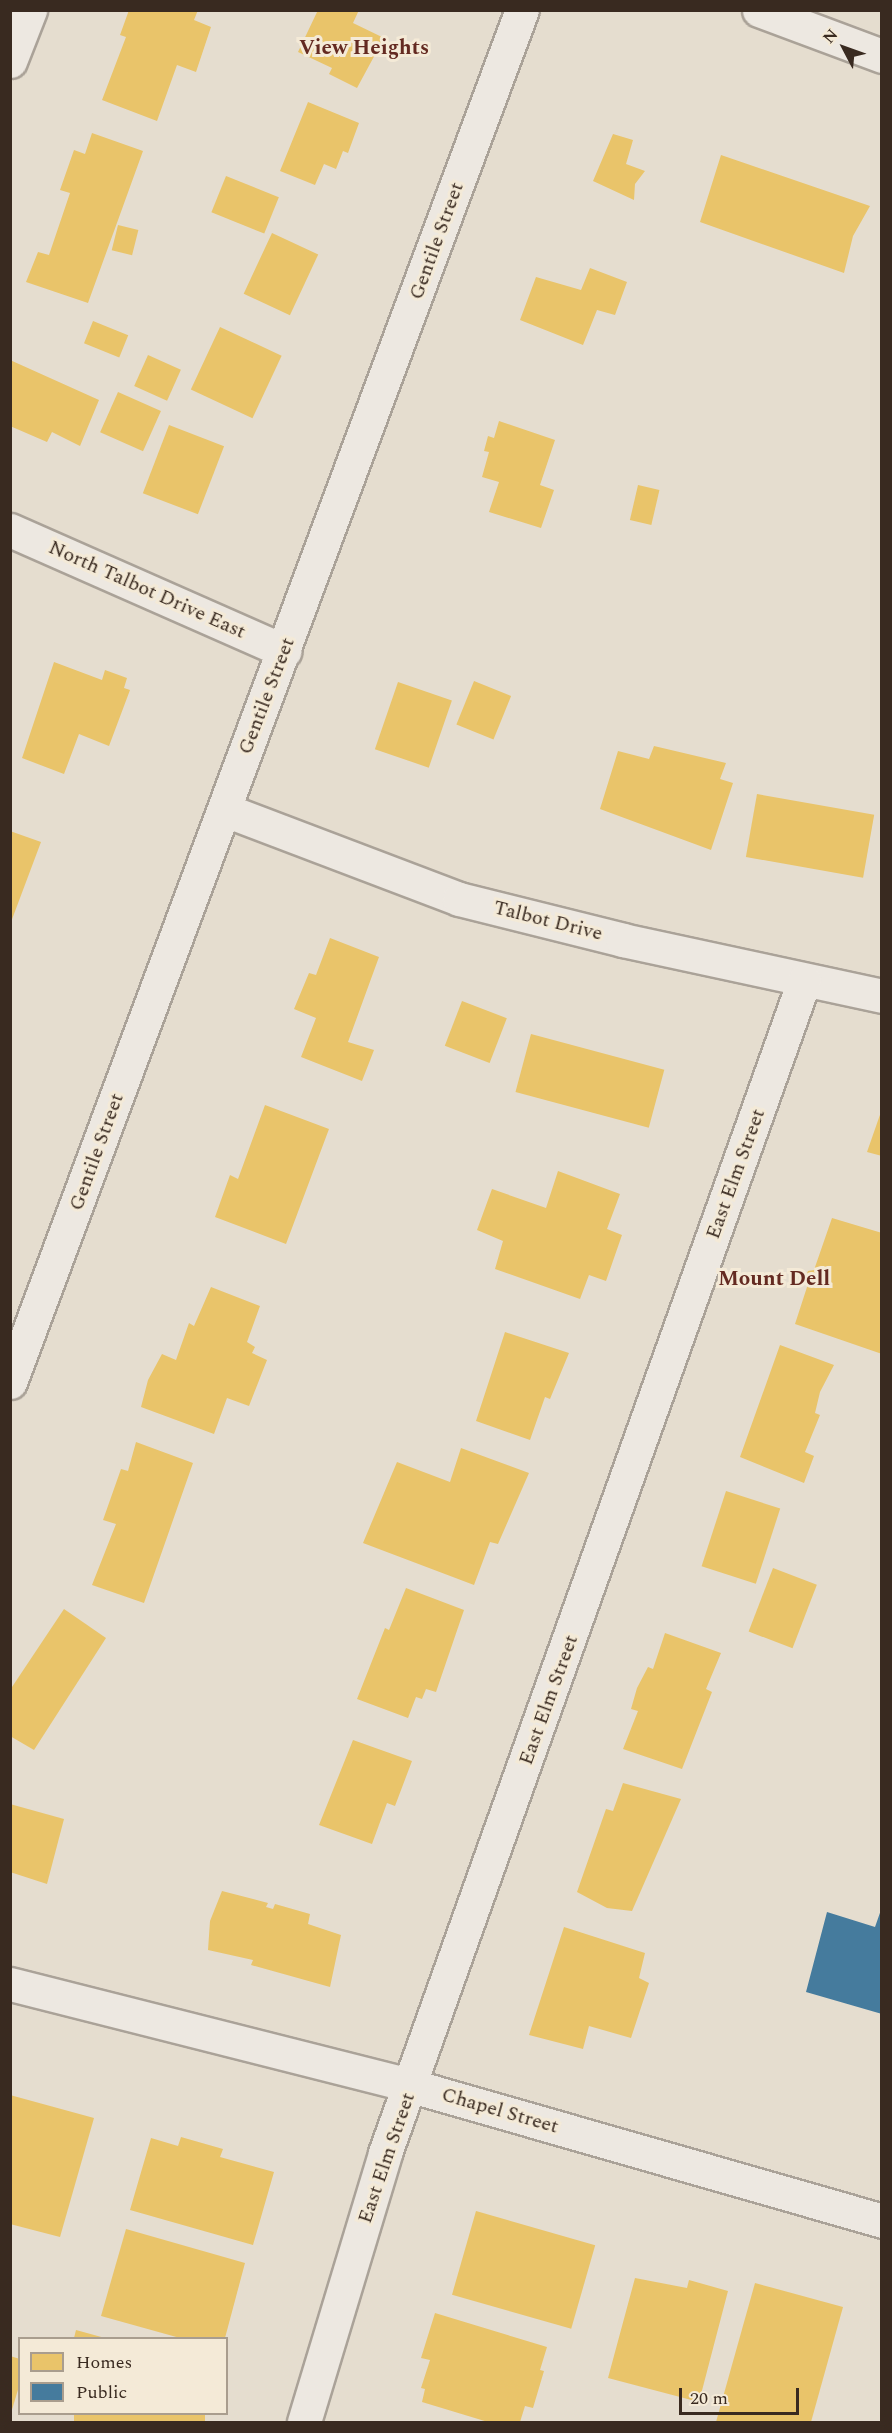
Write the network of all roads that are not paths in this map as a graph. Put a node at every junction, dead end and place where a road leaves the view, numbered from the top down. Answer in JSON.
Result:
{"nodes":[{"id":1,"x":30,"y":10,"type":"edge"},
{"id":2,"x":522,"y":10,"type":"edge"},
{"id":3,"x":759,"y":10,"type":"edge"},
{"id":4,"x":882,"y":56,"type":"edge"},
{"id":5,"x":10,"y":61,"type":"edge"},
{"id":6,"x":10,"y":530,"type":"edge"},
{"id":7,"x":284,"y":651,"type":"junction"},
{"id":8,"x":225,"y":810,"type":"junction"},
{"id":9,"x":804,"y":981,"type":"junction"},
{"id":10,"x":882,"y":996,"type":"edge"},
{"id":11,"x":10,"y":1382,"type":"edge"},
{"id":12,"x":10,"y":1984,"type":"edge"},
{"id":13,"x":412,"y":2086,"type":"junction"},
{"id":14,"x":882,"y":2221,"type":"edge"},
{"id":15,"x":304,"y":2422,"type":"edge"}],
"edges":[{"from":1,"to":5,"type":"street"},
{"from":2,"to":7,"type":"street","name":"Gentile Street"},
{"from":3,"to":4,"type":"street"},
{"from":6,"to":7,"type":"street","name":"North Talbot Drive East"},
{"from":7,"to":8,"type":"street","name":"Gentile Street"},
{"from":8,"to":9,"type":"street","name":"Talbot Drive"},
{"from":8,"to":11,"type":"street","name":"Gentile Street"},
{"from":9,"to":10,"type":"street","name":"Talbot Drive"},
{"from":9,"to":13,"type":"street","name":"East Elm Street"},
{"from":12,"to":13,"type":"street","name":"Chapel Street"},
{"from":13,"to":14,"type":"street","name":"Chapel Street"},
{"from":13,"to":15,"type":"street","name":"East Elm Street"}]}
